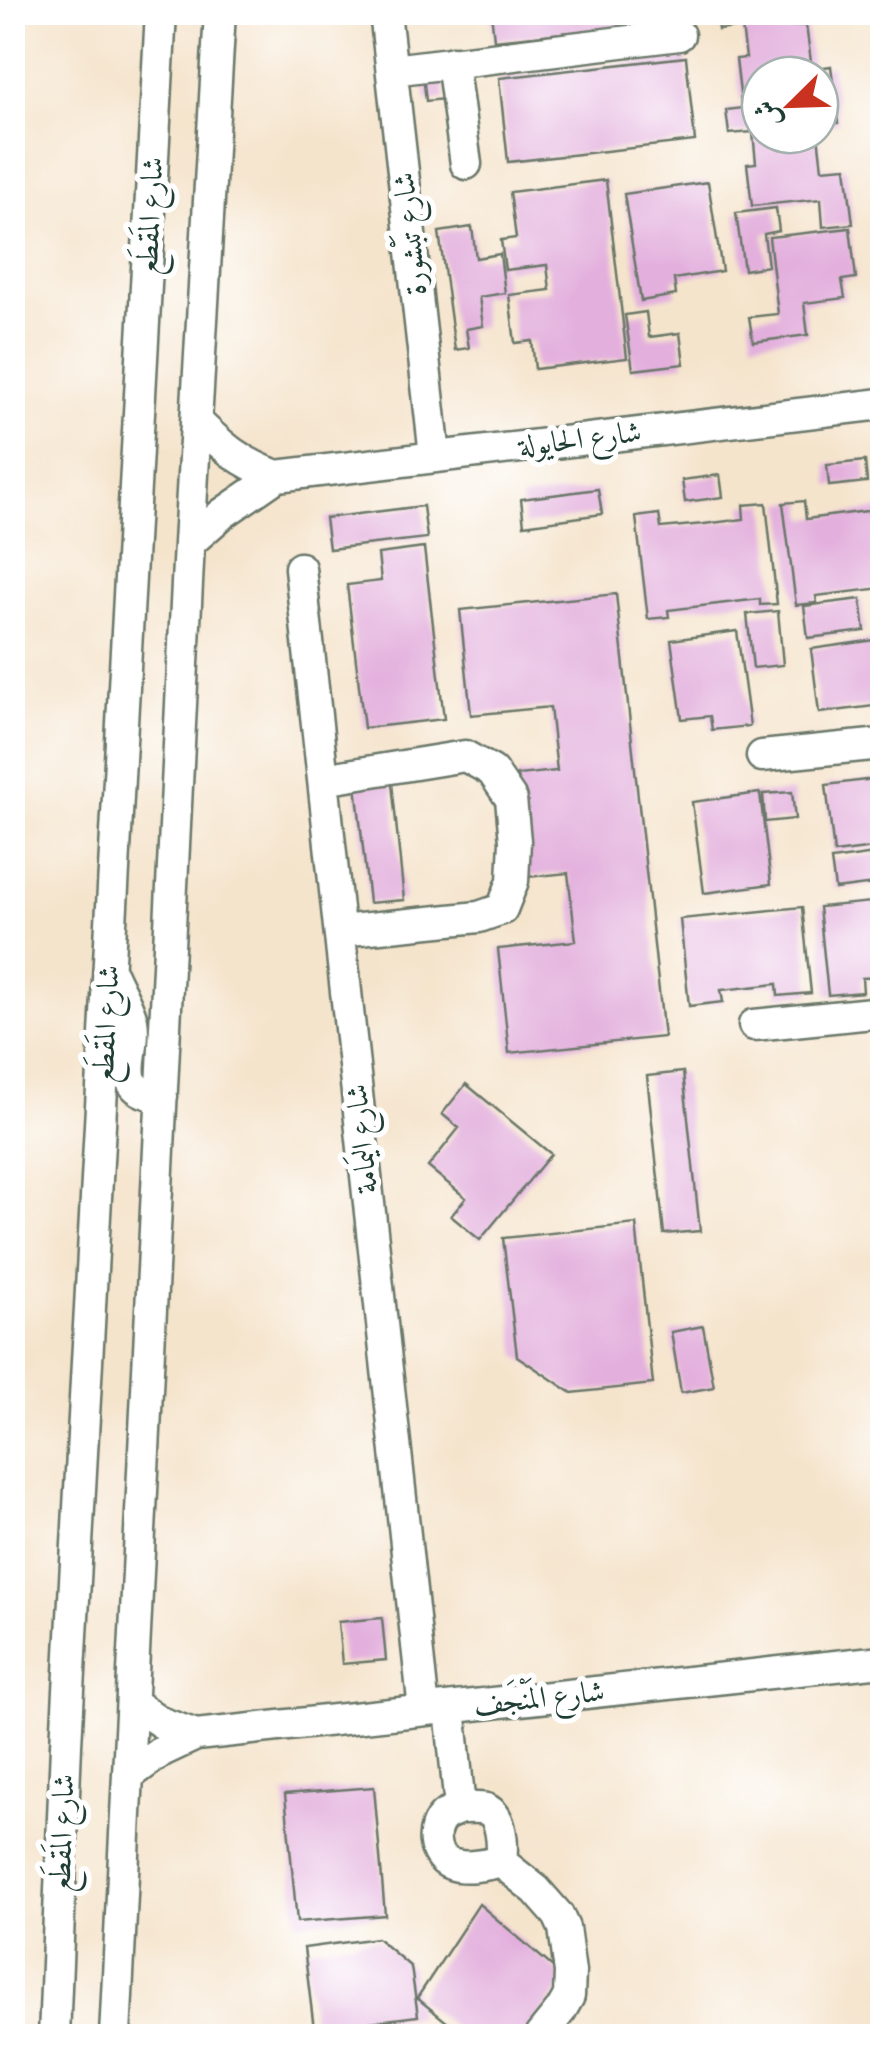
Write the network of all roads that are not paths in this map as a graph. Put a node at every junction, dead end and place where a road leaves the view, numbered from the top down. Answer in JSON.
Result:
{"nodes":[{"id":1,"x":161,"y":12,"type":"edge"},
{"id":2,"x":205,"y":12,"type":"edge"},
{"id":3,"x":220,"y":12,"type":"edge"},
{"id":4,"x":385,"y":12,"type":"edge"},
{"id":5,"x":679,"y":34,"type":"dead end"},
{"id":6,"x":452,"y":62,"type":"junction"},
{"id":7,"x":392,"y":70,"type":"junction"},
{"id":8,"x":466,"y":164,"type":"dead end"},
{"id":9,"x":202,"y":344,"type":"junction"},
{"id":10,"x":882,"y":404,"type":"edge"},
{"id":11,"x":196,"y":422,"type":"junction"},
{"id":12,"x":436,"y":456,"type":"junction"},
{"id":13,"x":277,"y":476,"type":"junction"},
{"id":14,"x":190,"y":543,"type":"junction"},
{"id":15,"x":300,"y":568,"type":"dead end"},
{"id":16,"x":882,"y":744,"type":"edge"},
{"id":17,"x":762,"y":756,"type":"dead end"},
{"id":18,"x":323,"y":779,"type":"junction"},
{"id":19,"x":340,"y":931,"type":"junction"},
{"id":20,"x":109,"y":968,"type":"junction"},
{"id":21,"x":882,"y":1012,"type":"edge"},
{"id":22,"x":754,"y":1025,"type":"dead end"},
{"id":23,"x":162,"y":1096,"type":"junction"},
{"id":24,"x":882,"y":1661,"type":"edge"},
{"id":25,"x":132,"y":1703,"type":"junction"},
{"id":26,"x":437,"y":1709,"type":"junction"},
{"id":27,"x":196,"y":1734,"type":"junction"},
{"id":28,"x":128,"y":1776,"type":"junction"},
{"id":29,"x":460,"y":1808,"type":"junction"},
{"id":30,"x":501,"y":1862,"type":"junction"},
{"id":31,"x":54,"y":2036,"type":"edge"},
{"id":32,"x":115,"y":2036,"type":"edge"},
{"id":33,"x":540,"y":2036,"type":"edge"}],
"edges":[{"from":1,"to":20,"type":"street","name":"شارع المَقطَع"},
{"from":2,"to":9,"type":"street"},
{"from":3,"to":9,"type":"street","name":"شارع المَقطَع"},
{"from":4,"to":7,"type":"street","name":"شارع تَبْشورة"},
{"from":5,"to":6,"type":"street"},
{"from":6,"to":7,"type":"street"},
{"from":6,"to":8,"type":"street"},
{"from":7,"to":12,"type":"street","name":"شارع تَبْشورة"},
{"from":9,"to":11,"type":"street","name":"شارع المَقطَع"},
{"from":10,"to":12,"type":"street","name":"شارع الحايولة"},
{"from":11,"to":13,"type":"street"},
{"from":11,"to":14,"type":"street","name":"شارع المَقطَع"},
{"from":12,"to":13,"type":"street","name":"شارع الحايولة"},
{"from":13,"to":14,"type":"street","name":"شارع الحايولة"},
{"from":14,"to":23,"type":"street","name":"شارع المَقطَع"},
{"from":15,"to":18,"type":"street","name":"شارع اليَمامة"},
{"from":16,"to":17,"type":"street"},
{"from":18,"to":19,"type":"street","name":"شارع اليَمامة"},
{"from":18,"to":19,"type":"street"},
{"from":19,"to":26,"type":"street","name":"شارع اليَمامة"},
{"from":20,"to":23,"type":"street"},
{"from":20,"to":31,"type":"street","name":"شارع المَقطَع"},
{"from":21,"to":22,"type":"street"},
{"from":23,"to":25,"type":"street","name":"شارع المَقطَع"},
{"from":24,"to":26,"type":"street","name":"شارع المَنْجَف"},
{"from":25,"to":27,"type":"street","name":"شارع المَنْجَف"},
{"from":25,"to":28,"type":"street","name":"شارع المَقطَع"},
{"from":26,"to":27,"type":"street","name":"شارع المَنْجَف"},
{"from":26,"to":29,"type":"street","name":"شارع اليَمامة"},
{"from":27,"to":28,"type":"street","name":"شارع المَنْجَف"},
{"from":28,"to":32,"type":"street","name":"شارع المَقطَع"},
{"from":29,"to":30,"type":"street"},
{"from":29,"to":30,"type":"street"},
{"from":30,"to":33,"type":"street"}]}
